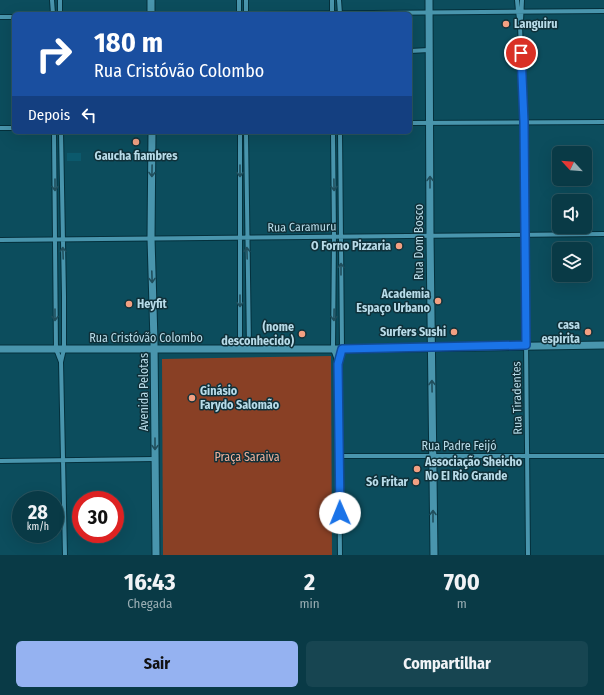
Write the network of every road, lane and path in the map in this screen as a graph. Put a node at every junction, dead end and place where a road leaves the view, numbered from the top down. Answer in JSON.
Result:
{"nodes":[{"id":1,"x":52,"y":0,"type":"edge"},
{"id":2,"x":60,"y":0,"type":"edge"},
{"id":3,"x":151,"y":0,"type":"edge"},
{"id":4,"x":239,"y":0,"type":"edge"},
{"id":5,"x":246,"y":0,"type":"edge"},
{"id":6,"x":332,"y":0,"type":"edge"},
{"id":7,"x":340,"y":0,"type":"edge"},
{"id":8,"x":429,"y":0,"type":"edge"},
{"id":9,"x":517,"y":0,"type":"edge"},
{"id":10,"x":522,"y":0,"type":"edge"},
{"id":11,"x":604,"y":11,"type":"edge"},
{"id":12,"x":53,"y":12,"type":"edge"},
{"id":13,"x":60,"y":12,"type":"edge"},
{"id":14,"x":151,"y":12,"type":"edge"},
{"id":15,"x":239,"y":12,"type":"edge"},
{"id":16,"x":246,"y":12,"type":"edge"},
{"id":17,"x":332,"y":12,"type":"edge"},
{"id":18,"x":340,"y":12,"type":"edge"},
{"id":19,"x":520,"y":12,"type":"junction"},
{"id":20,"x":412,"y":13,"type":"edge"},
{"id":21,"x":429,"y":13,"type":"junction"},
{"id":22,"x":0,"y":17,"type":"edge"},
{"id":23,"x":12,"y":17,"type":"edge"},
{"id":24,"x":429,"y":50,"type":"junction"},
{"id":25,"x":412,"y":51,"type":"edge"},
{"id":26,"x":524,"y":122,"type":"junction"},
{"id":27,"x":604,"y":122,"type":"edge"},
{"id":28,"x":412,"y":123,"type":"edge"},
{"id":29,"x":430,"y":123,"type":"junction"},
{"id":30,"x":0,"y":128,"type":"edge"},
{"id":31,"x":12,"y":128,"type":"edge"},
{"id":32,"x":54,"y":134,"type":"edge"},
{"id":33,"x":61,"y":134,"type":"edge"},
{"id":34,"x":152,"y":134,"type":"edge"},
{"id":35,"x":240,"y":134,"type":"edge"},
{"id":36,"x":246,"y":134,"type":"edge"},
{"id":37,"x":333,"y":134,"type":"edge"},
{"id":38,"x":340,"y":134,"type":"edge"},
{"id":39,"x":334,"y":162,"type":"junction"},
{"id":40,"x":340,"y":162,"type":"junction"},
{"id":41,"x":55,"y":164,"type":"junction"},
{"id":42,"x":62,"y":164,"type":"junction"},
{"id":43,"x":240,"y":195,"type":"junction"},
{"id":44,"x":247,"y":195,"type":"junction"},
{"id":45,"x":55,"y":211,"type":"junction"},
{"id":46,"x":62,"y":211,"type":"junction"},
{"id":47,"x":604,"y":234,"type":"edge"},
{"id":48,"x":430,"y":235,"type":"junction"},
{"id":49,"x":524,"y":235,"type":"junction"},
{"id":50,"x":334,"y":236,"type":"junction"},
{"id":51,"x":341,"y":236,"type":"junction"},
{"id":52,"x":247,"y":237,"type":"junction"},
{"id":53,"x":151,"y":238,"type":"junction"},
{"id":54,"x":240,"y":238,"type":"junction"},
{"id":55,"x":63,"y":239,"type":"junction"},
{"id":56,"x":0,"y":240,"type":"edge"},
{"id":57,"x":55,"y":240,"type":"junction"},
{"id":58,"x":64,"y":266,"type":"junction"},
{"id":59,"x":56,"y":267,"type":"junction"},
{"id":60,"x":240,"y":270,"type":"junction"},
{"id":61,"x":248,"y":270,"type":"junction"},
{"id":62,"x":55,"y":296,"type":"junction"},
{"id":63,"x":64,"y":296,"type":"junction"},
{"id":64,"x":526,"y":345,"type":"junction"},
{"id":65,"x":604,"y":345,"type":"edge"},
{"id":66,"x":432,"y":347,"type":"junction"},
{"id":67,"x":240,"y":348,"type":"junction"},
{"id":68,"x":249,"y":348,"type":"junction"},
{"id":69,"x":0,"y":349,"type":"edge"},
{"id":70,"x":56,"y":349,"type":"junction"},
{"id":71,"x":64,"y":349,"type":"junction"},
{"id":72,"x":154,"y":349,"type":"junction"},
{"id":73,"x":333,"y":349,"type":"junction"},
{"id":74,"x":342,"y":349,"type":"junction"},
{"id":75,"x":62,"y":362,"type":"junction"},
{"id":76,"x":338,"y":364,"type":"junction"},
{"id":77,"x":339,"y":456,"type":"junction"},
{"id":78,"x":433,"y":456,"type":"junction"},
{"id":79,"x":528,"y":456,"type":"junction"},
{"id":80,"x":604,"y":456,"type":"edge"},
{"id":81,"x":155,"y":458,"type":"junction"},
{"id":82,"x":64,"y":460,"type":"junction"},
{"id":83,"x":0,"y":461,"type":"edge"},
{"id":84,"x":66,"y":555,"type":"edge"},
{"id":85,"x":156,"y":555,"type":"edge"},
{"id":86,"x":340,"y":555,"type":"edge"},
{"id":87,"x":434,"y":555,"type":"edge"},
{"id":88,"x":528,"y":555,"type":"edge"}],
"edges":[{"from":1,"to":12,"type":"street"},
{"from":2,"to":13,"type":"street"},
{"from":3,"to":14,"type":"street"},
{"from":4,"to":15,"type":"street"},
{"from":5,"to":16,"type":"street"},
{"from":6,"to":17,"type":"street"},
{"from":7,"to":18,"type":"street"},
{"from":8,"to":21,"type":"street","name":"Rua Dom Bosco"},
{"from":9,"to":19,"type":"street","name":"Rua Tiradentes"},
{"from":10,"to":19,"type":"street","name":"Rua Tiradentes"},
{"from":11,"to":19,"type":"street"},
{"from":19,"to":21,"type":"street"},
{"from":19,"to":26,"type":"street","name":"Rua Tiradentes"},
{"from":20,"to":21,"type":"street"},
{"from":21,"to":24,"type":"street","name":"Rua Dom Bosco"},
{"from":22,"to":23,"type":"street"},
{"from":24,"to":25,"type":"street"},
{"from":24,"to":29,"type":"street","name":"Rua Dom Bosco"},
{"from":26,"to":27,"type":"street"},
{"from":26,"to":29,"type":"street"},
{"from":26,"to":49,"type":"street","name":"Rua Tiradentes"},
{"from":28,"to":29,"type":"street"},
{"from":48,"to":29,"type":"street","name":"Rua Dom Bosco","one_way":true},
{"from":30,"to":31,"type":"street"},
{"from":32,"to":41,"type":"street"},
{"from":33,"to":42,"type":"street"},
{"from":34,"to":53,"type":"street","name":"Avenida Pelotas","one_way":true},
{"from":35,"to":43,"type":"street","one_way":true},
{"from":36,"to":44,"type":"street"},
{"from":37,"to":39,"type":"street"},
{"from":38,"to":40,"type":"street"},
{"from":39,"to":40,"type":"street"},
{"from":39,"to":50,"type":"street","one_way":true},
{"from":40,"to":51,"type":"street"},
{"from":41,"to":42,"type":"street"},
{"from":41,"to":45,"type":"street","one_way":true},
{"from":42,"to":46,"type":"street"},
{"from":43,"to":44,"type":"street"},
{"from":43,"to":54,"type":"street"},
{"from":44,"to":52,"type":"street"},
{"from":45,"to":46,"type":"street"},
{"from":45,"to":57,"type":"street"},
{"from":46,"to":55,"type":"street"},
{"from":47,"to":49,"type":"street","name":"Rua Caramuru"},
{"from":48,"to":49,"type":"street","name":"Rua Caramuru"},
{"from":48,"to":51,"type":"street","name":"Rua Caramuru"},
{"from":48,"to":66,"type":"street","name":"Rua Dom Bosco"},
{"from":49,"to":64,"type":"street","name":"Rua Tiradentes"},
{"from":50,"to":51,"type":"street","name":"Rua Caramuru"},
{"from":50,"to":52,"type":"street","name":"Rua Caramuru"},
{"from":50,"to":73,"type":"street","one_way":true},
{"from":74,"to":51,"type":"street","one_way":true},
{"from":52,"to":54,"type":"street","name":"Rua Caramuru"},
{"from":61,"to":52,"type":"street","one_way":true},
{"from":53,"to":54,"type":"street","name":"Rua Caramuru"},
{"from":53,"to":55,"type":"street","name":"Rua Caramuru"},
{"from":53,"to":72,"type":"street","name":"Avenida Pelotas","one_way":true},
{"from":54,"to":60,"type":"street"},
{"from":55,"to":57,"type":"street","name":"Rua Caramuru"},
{"from":58,"to":55,"type":"street","one_way":true},
{"from":56,"to":57,"type":"street","name":"Rua Caramuru"},
{"from":57,"to":59,"type":"street"},
{"from":58,"to":59,"type":"street"},
{"from":58,"to":63,"type":"street"},
{"from":59,"to":62,"type":"street"},
{"from":60,"to":61,"type":"street"},
{"from":60,"to":67,"type":"street","one_way":true},
{"from":61,"to":68,"type":"street"},
{"from":62,"to":63,"type":"street"},
{"from":62,"to":70,"type":"street","one_way":true},
{"from":63,"to":71,"type":"street"},
{"from":64,"to":65,"type":"street","name":"Rua Cristóvão Colombo"},
{"from":64,"to":66,"type":"street","name":"Rua Cristóvão Colombo"},
{"from":64,"to":79,"type":"street","name":"Rua Tiradentes"},
{"from":66,"to":74,"type":"street","name":"Rua Cristóvão Colombo"},
{"from":78,"to":66,"type":"street","name":"Rua Dom Bosco","one_way":true},
{"from":67,"to":68,"type":"street","name":"Rua Cristóvão Colombo"},
{"from":67,"to":72,"type":"street","name":"Rua Cristóvão Colombo"},
{"from":68,"to":73,"type":"street","name":"Rua Cristóvão Colombo"},
{"from":69,"to":70,"type":"street","name":"Rua Cristóvão Colombo"},
{"from":70,"to":71,"type":"street","name":"Rua Cristóvão Colombo"},
{"from":70,"to":75,"type":"street"},
{"from":71,"to":72,"type":"street","name":"Rua Cristóvão Colombo"},
{"from":71,"to":75,"type":"street"},
{"from":72,"to":81,"type":"street","name":"Avenida Pelotas","one_way":true},
{"from":73,"to":74,"type":"street","name":"Rua Cristóvão Colombo"},
{"from":73,"to":76,"type":"street"},
{"from":74,"to":76,"type":"street"},
{"from":75,"to":82,"type":"street"},
{"from":76,"to":77,"type":"street"},
{"from":77,"to":78,"type":"street","name":"Rua Padre Feijó"},
{"from":77,"to":86,"type":"street"},
{"from":78,"to":79,"type":"street","name":"Rua Padre Feijó"},
{"from":87,"to":78,"type":"street","name":"Rua Dom Bosco","one_way":true},
{"from":79,"to":80,"type":"street","name":"Rua Padre Feijó"},
{"from":79,"to":88,"type":"street","name":"Rua Tiradentes"},
{"from":81,"to":82,"type":"street"},
{"from":81,"to":85,"type":"street","name":"Avenida Pelotas"},
{"from":82,"to":83,"type":"street"},
{"from":82,"to":84,"type":"street"}]}
